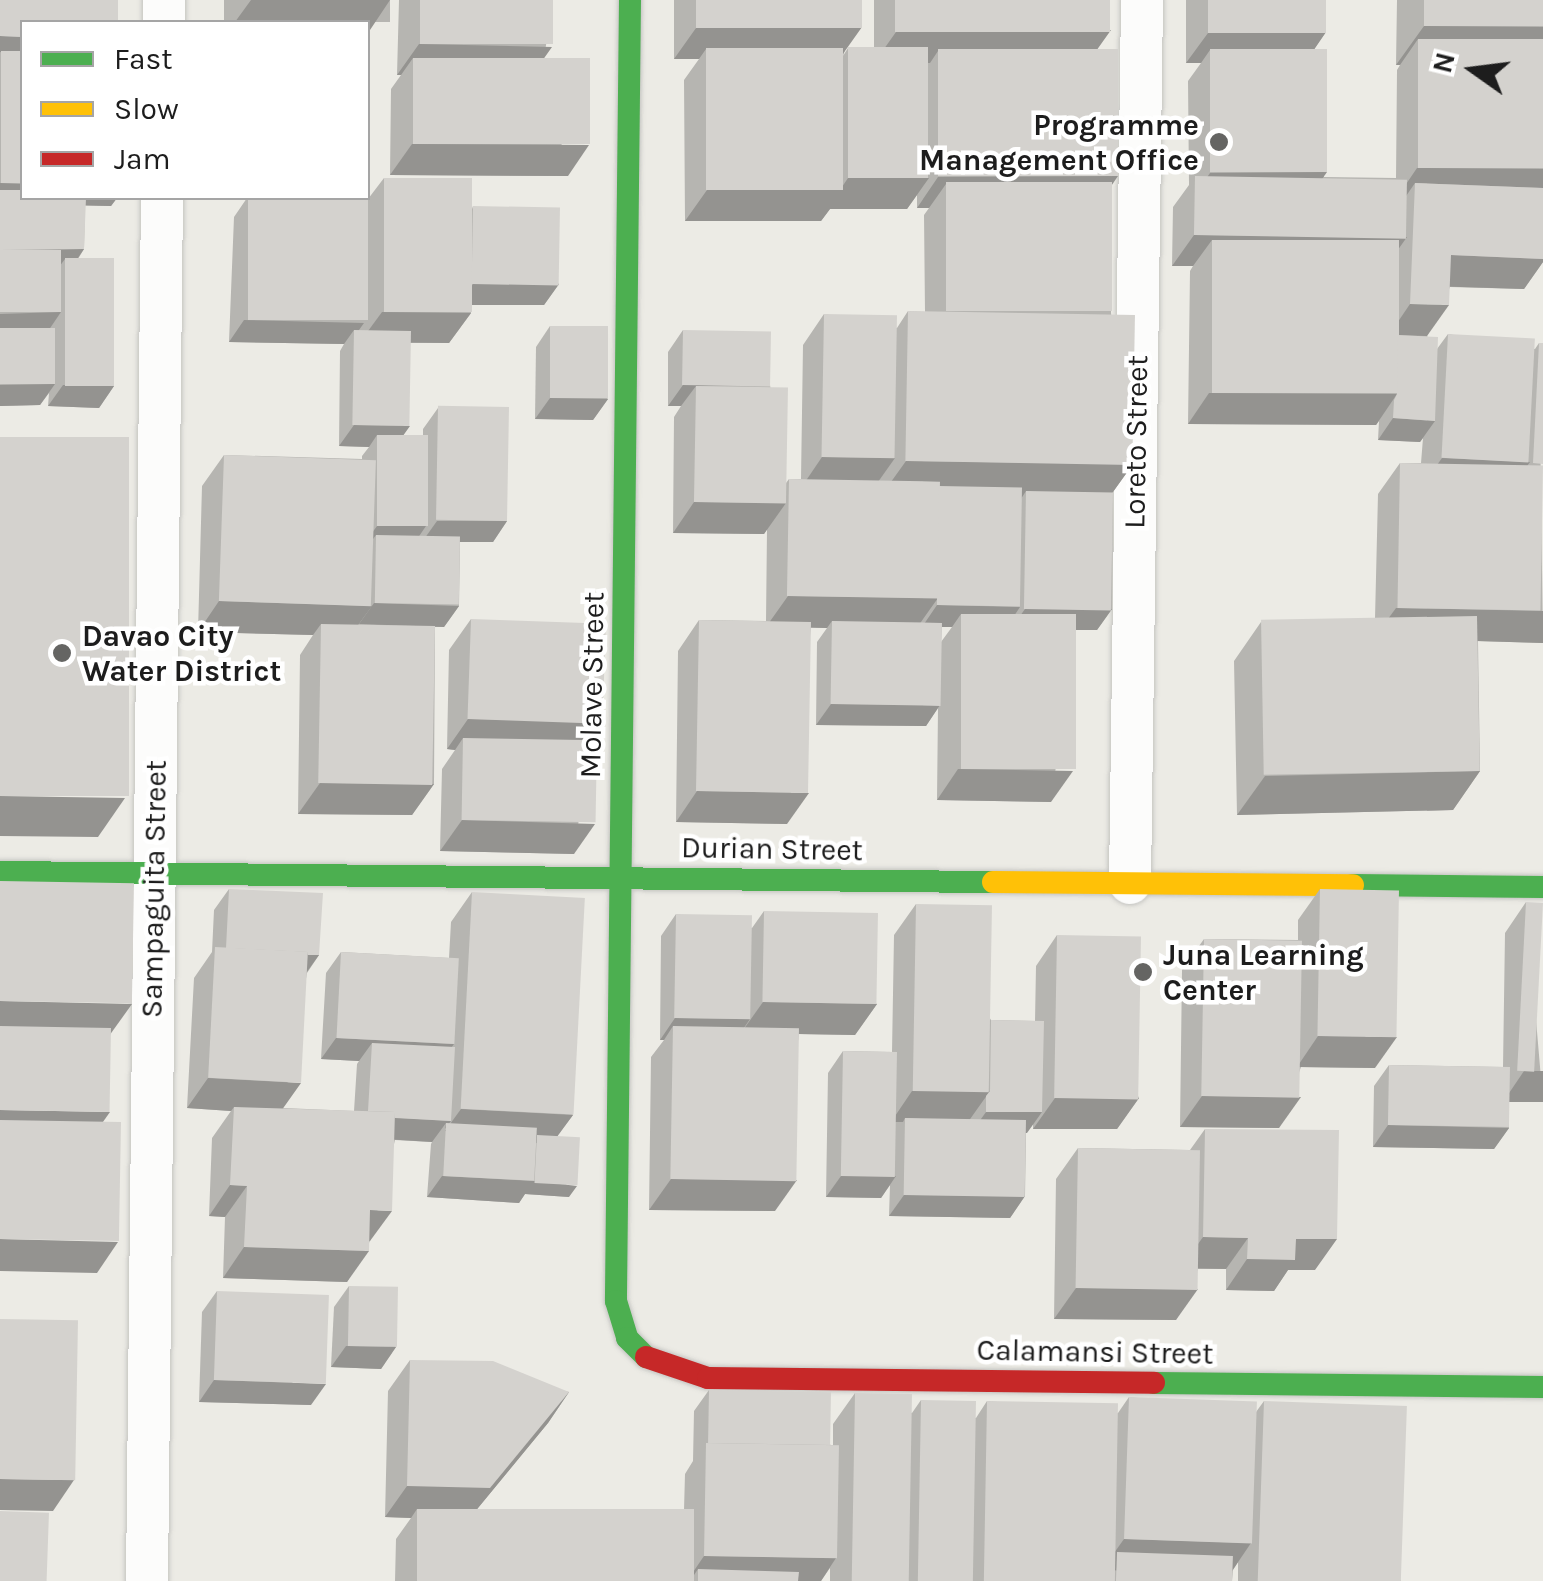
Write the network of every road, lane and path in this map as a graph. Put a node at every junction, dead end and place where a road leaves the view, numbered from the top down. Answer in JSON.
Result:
{"nodes":[{"id":1,"x":630,"y":0,"type":"edge"},
{"id":2,"x":1142,"y":0,"type":"edge"},
{"id":3,"x":162,"y":200,"type":"edge"},
{"id":4,"x":0,"y":872,"type":"edge"},
{"id":5,"x":154,"y":873,"type":"junction"},
{"id":6,"x":620,"y":878,"type":"junction"},
{"id":7,"x":1130,"y":883,"type":"junction"},
{"id":8,"x":1543,"y":888,"type":"edge"},
{"id":9,"x":649,"y":1360,"type":"joint"},
{"id":10,"x":1543,"y":1387,"type":"edge"},
{"id":11,"x":147,"y":1581,"type":"edge"}],
"edges":[{"from":1,"to":6,"type":"street","name":"Molave Street"},
{"from":2,"to":7,"type":"street","name":"Loreto Street"},
{"from":3,"to":5,"type":"street","name":"Sampaguita Street"},
{"from":4,"to":5,"type":"street","name":"Durian Street"},
{"from":5,"to":6,"type":"street","name":"Durian Street"},
{"from":5,"to":11,"type":"street","name":"Sampaguita Street"},
{"from":6,"to":7,"type":"street","name":"Durian Street"},
{"from":6,"to":9,"type":"street","name":"Molave Street"},
{"from":7,"to":8,"type":"street","name":"Durian Street"},
{"from":9,"to":10,"type":"street","name":"Calamansi Street"}]}
